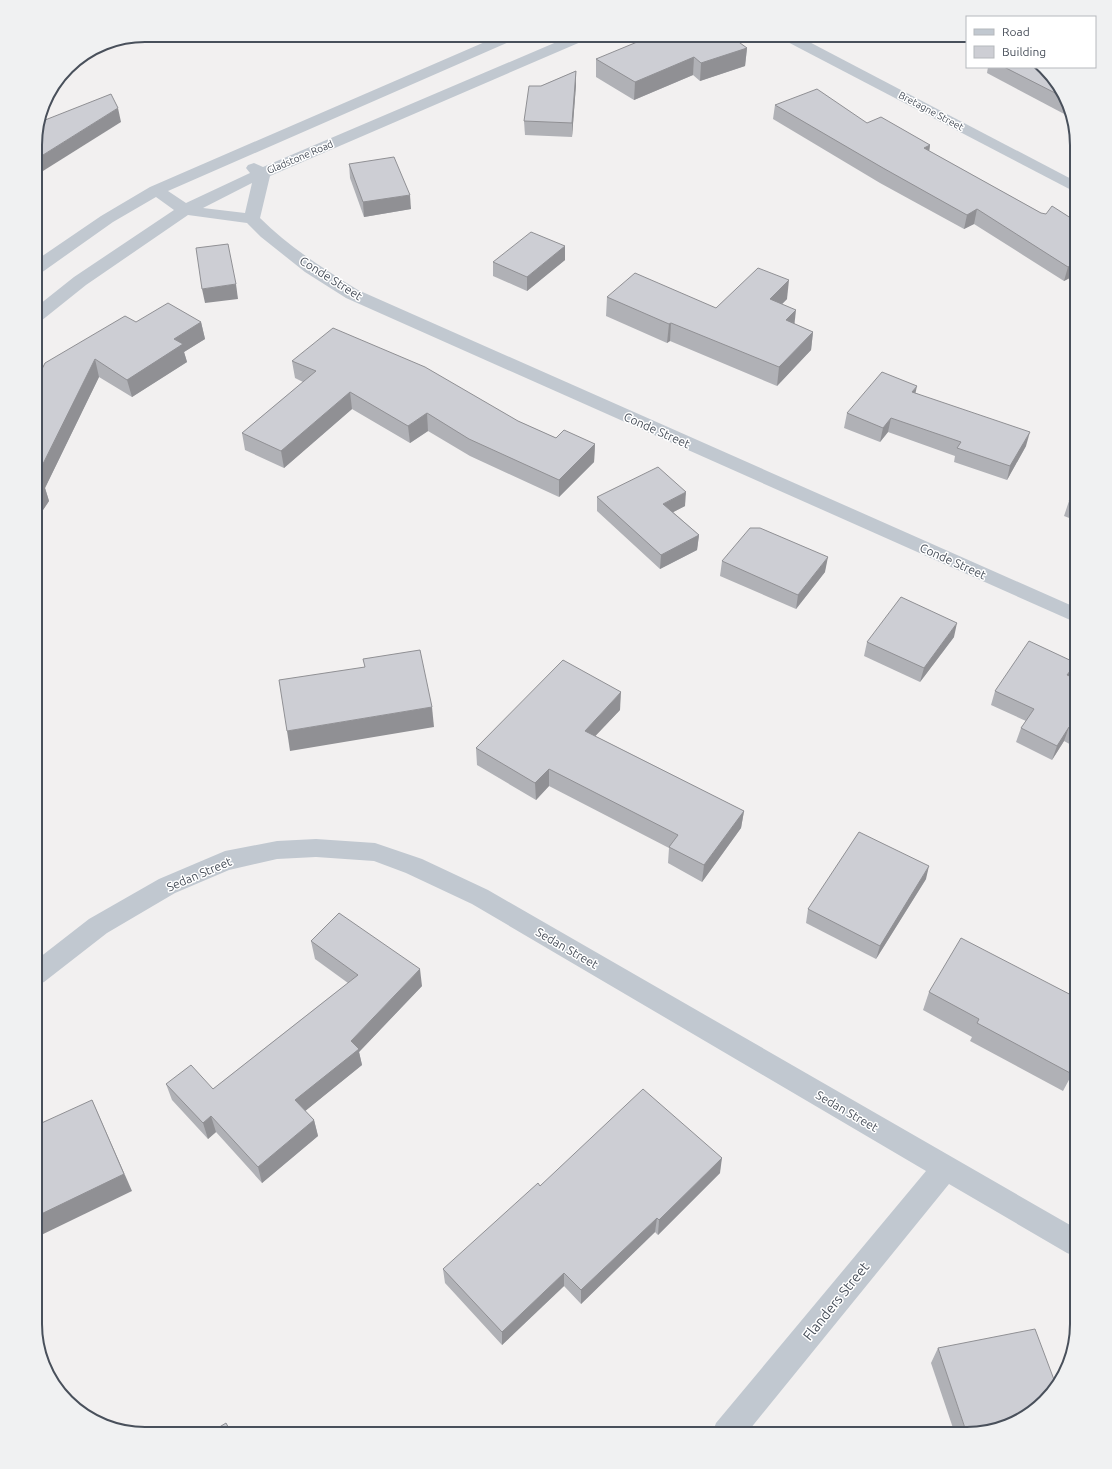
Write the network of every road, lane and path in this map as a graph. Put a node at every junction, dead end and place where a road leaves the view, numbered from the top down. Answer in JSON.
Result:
{"nodes":[{"id":1,"x":497,"y":42,"type":"edge"},
{"id":2,"x":569,"y":42,"type":"edge"},
{"id":3,"x":798,"y":42,"type":"edge"},
{"id":4,"x":235,"y":155,"type":"junction"},
{"id":5,"x":262,"y":174,"type":"junction"},
{"id":6,"x":1070,"y":184,"type":"edge"},
{"id":7,"x":156,"y":190,"type":"junction"},
{"id":8,"x":185,"y":210,"type":"junction"},
{"id":9,"x":252,"y":219,"type":"junction"},
{"id":10,"x":42,"y":264,"type":"edge"},
{"id":11,"x":42,"y":311,"type":"edge"},
{"id":12,"x":1070,"y":613,"type":"edge"},
{"id":13,"x":42,"y":970,"type":"edge"},
{"id":14,"x":945,"y":1168,"type":"junction"},
{"id":15,"x":1070,"y":1240,"type":"edge"},
{"id":16,"x":734,"y":1427,"type":"edge"}],
"edges":[{"from":1,"to":4,"type":"street"},
{"from":2,"to":5,"type":"street","name":"Gladstone Road"},
{"from":3,"to":6,"type":"street","name":"Bretagne Street"},
{"from":4,"to":5,"type":"street"},
{"from":4,"to":7,"type":"street"},
{"from":5,"to":8,"type":"street","name":"Gladstone Road"},
{"from":5,"to":9,"type":"street"},
{"from":7,"to":8,"type":"street"},
{"from":7,"to":10,"type":"street"},
{"from":8,"to":9,"type":"street"},
{"from":8,"to":11,"type":"street","name":"Gladstone Road"},
{"from":9,"to":12,"type":"street","name":"Conde Street"},
{"from":13,"to":14,"type":"street","name":"Sedan Street"},
{"from":14,"to":15,"type":"street","name":"Sedan Street"},
{"from":14,"to":16,"type":"street","name":"Flanders Street"}]}
